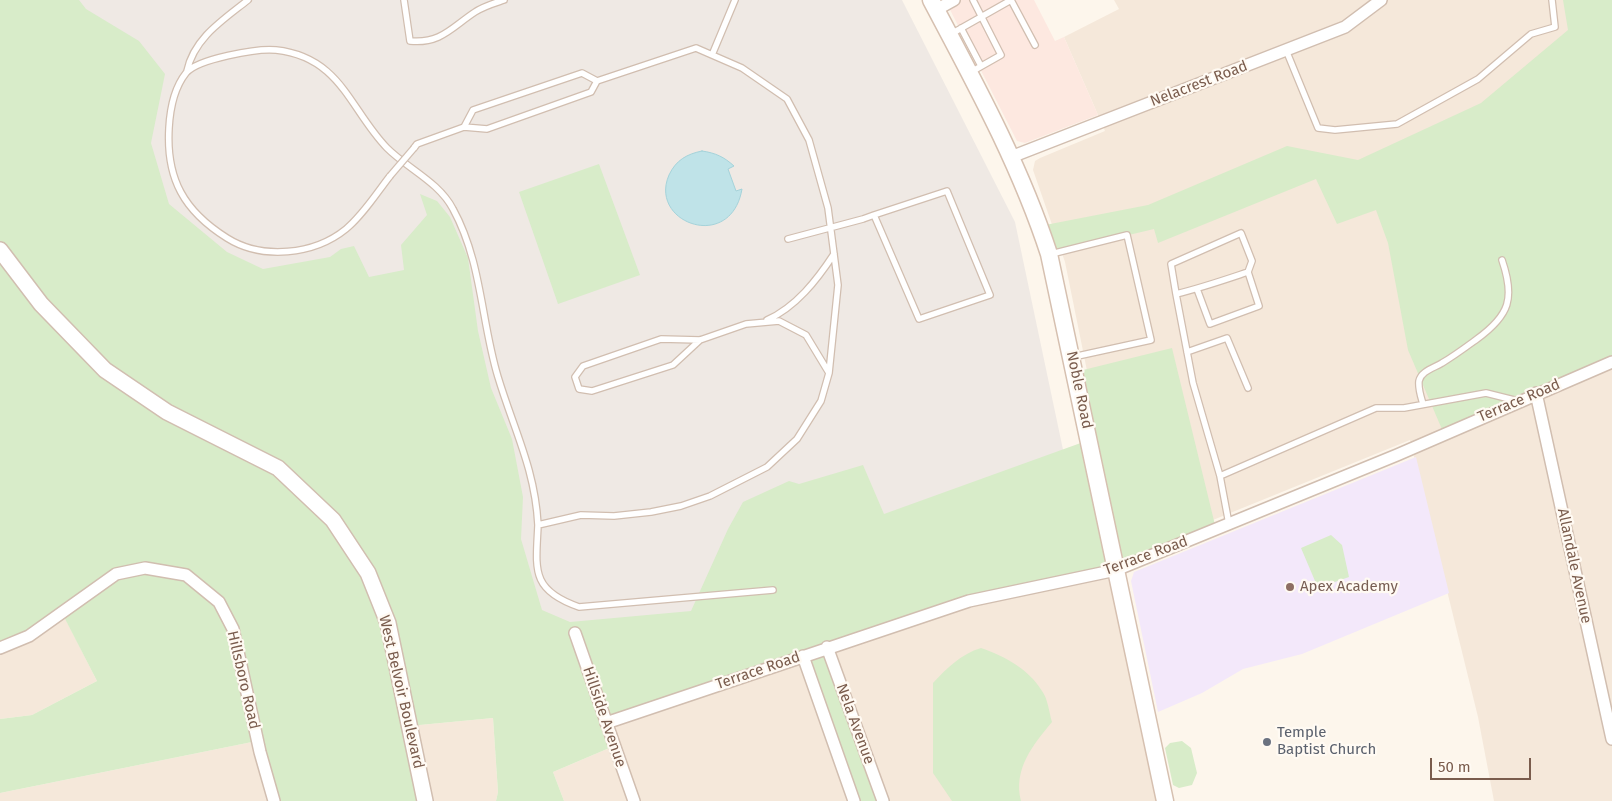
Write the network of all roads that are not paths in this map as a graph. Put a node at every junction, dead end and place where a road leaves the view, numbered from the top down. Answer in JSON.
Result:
{"nodes":[{"id":1,"x":248,"y":0,"type":"edge"},
{"id":2,"x":404,"y":0,"type":"edge"},
{"id":3,"x":504,"y":0,"type":"edge"},
{"id":4,"x":735,"y":0,"type":"edge"},
{"id":5,"x":954,"y":0,"type":"edge"},
{"id":6,"x":973,"y":0,"type":"edge"},
{"id":7,"x":1382,"y":0,"type":"edge"},
{"id":8,"x":1552,"y":0,"type":"edge"},
{"id":9,"x":934,"y":5,"type":"edge"},
{"id":10,"x":981,"y":17,"type":"junction"},
{"id":11,"x":955,"y":31,"type":"junction"},
{"id":12,"x":1034,"y":45,"type":"dead end"},
{"id":13,"x":1286,"y":50,"type":"junction"},
{"id":14,"x":712,"y":55,"type":"junction"},
{"id":15,"x":975,"y":69,"type":"junction"},
{"id":16,"x":187,"y":71,"type":"junction"},
{"id":17,"x":597,"y":81,"type":"junction"},
{"id":18,"x":464,"y":127,"type":"junction"},
{"id":19,"x":1011,"y":157,"type":"junction"},
{"id":20,"x":874,"y":215,"type":"junction"},
{"id":21,"x":830,"y":228,"type":"junction"},
{"id":22,"x":788,"y":239,"type":"dead end"},
{"id":23,"x":0,"y":250,"type":"edge"},
{"id":24,"x":834,"y":254,"type":"junction"},
{"id":25,"x":1049,"y":254,"type":"junction"},
{"id":26,"x":1502,"y":260,"type":"dead end"},
{"id":27,"x":1248,"y":272,"type":"junction"},
{"id":28,"x":1197,"y":289,"type":"junction"},
{"id":29,"x":1176,"y":294,"type":"junction"},
{"id":30,"x":763,"y":322,"type":"junction"},
{"id":31,"x":700,"y":340,"type":"junction"},
{"id":32,"x":1187,"y":352,"type":"junction"},
{"id":33,"x":1072,"y":358,"type":"junction"},
{"id":34,"x":1612,"y":362,"type":"edge"},
{"id":35,"x":829,"y":373,"type":"junction"},
{"id":36,"x":1248,"y":388,"type":"dead end"},
{"id":37,"x":1536,"y":394,"type":"junction"},
{"id":38,"x":1518,"y":401,"type":"junction"},
{"id":39,"x":1423,"y":404,"type":"junction"},
{"id":40,"x":1220,"y":476,"type":"junction"},
{"id":41,"x":1229,"y":524,"type":"junction"},
{"id":42,"x":538,"y":525,"type":"junction"},
{"id":43,"x":1116,"y":570,"type":"junction"},
{"id":44,"x":773,"y":590,"type":"dead end"},
{"id":45,"x":575,"y":633,"type":"dead end"},
{"id":46,"x":827,"y":647,"type":"junction"},
{"id":47,"x":0,"y":648,"type":"edge"},
{"id":48,"x":803,"y":656,"type":"junction"},
{"id":49,"x":606,"y":722,"type":"junction"},
{"id":50,"x":1612,"y":739,"type":"edge"},
{"id":51,"x":274,"y":801,"type":"edge"},
{"id":52,"x":425,"y":801,"type":"edge"},
{"id":53,"x":634,"y":801,"type":"edge"},
{"id":54,"x":854,"y":801,"type":"edge"},
{"id":55,"x":883,"y":801,"type":"edge"},
{"id":56,"x":1164,"y":801,"type":"edge"}],
"edges":[{"from":1,"to":16,"type":"lane"},
{"from":2,"to":3,"type":"lane"},
{"from":4,"to":14,"type":"lane"},
{"from":5,"to":9,"type":"street"},
{"from":6,"to":10,"type":"lane"},
{"from":7,"to":13,"type":"street","name":"Nelacrest Road"},
{"from":8,"to":13,"type":"lane"},
{"from":9,"to":11,"type":"main road","name":"Noble Road"},
{"from":10,"to":11,"type":"lane"},
{"from":10,"to":12,"type":"lane"},
{"from":10,"to":15,"type":"lane"},
{"from":11,"to":15,"type":"main road","name":"Noble Road"},
{"from":13,"to":19,"type":"street","name":"Nelacrest Road"},
{"from":14,"to":17,"type":"lane"},
{"from":14,"to":21,"type":"lane"},
{"from":15,"to":19,"type":"main road","name":"Noble Road"},
{"from":16,"to":18,"type":"lane","bridge":true},
{"from":16,"to":42,"type":"lane"},
{"from":17,"to":18,"type":"lane"},
{"from":17,"to":18,"type":"lane"},
{"from":19,"to":25,"type":"main road","name":"Noble Road"},
{"from":20,"to":20,"type":"lane"},
{"from":20,"to":21,"type":"lane"},
{"from":21,"to":22,"type":"lane"},
{"from":21,"to":24,"type":"lane"},
{"from":23,"to":52,"type":"street","name":"West Belvoir Boulevard"},
{"from":24,"to":30,"type":"lane"},
{"from":24,"to":35,"type":"lane"},
{"from":25,"to":33,"type":"main road","name":"Noble Road"},
{"from":25,"to":33,"type":"lane"},
{"from":26,"to":39,"type":"lane"},
{"from":27,"to":28,"type":"lane"},
{"from":27,"to":28,"type":"lane"},
{"from":27,"to":29,"type":"lane"},
{"from":28,"to":29,"type":"lane"},
{"from":29,"to":32,"type":"lane"},
{"from":30,"to":31,"type":"lane"},
{"from":30,"to":35,"type":"lane"},
{"from":31,"to":31,"type":"lane"},
{"from":32,"to":36,"type":"lane"},
{"from":32,"to":40,"type":"lane"},
{"from":33,"to":43,"type":"main road","name":"Noble Road"},
{"from":34,"to":37,"type":"street","name":"Terrace Road"},
{"from":35,"to":42,"type":"lane"},
{"from":37,"to":38,"type":"street","name":"Terrace Road"},
{"from":37,"to":50,"type":"street","name":"Allandale Avenue"},
{"from":38,"to":39,"type":"lane"},
{"from":38,"to":41,"type":"street","name":"Terrace Road"},
{"from":39,"to":40,"type":"lane"},
{"from":40,"to":41,"type":"lane"},
{"from":41,"to":43,"type":"street","name":"Terrace Road"},
{"from":42,"to":44,"type":"lane"},
{"from":43,"to":46,"type":"street","name":"Terrace Road"},
{"from":43,"to":56,"type":"main road","name":"Noble Road"},
{"from":45,"to":49,"type":"street","name":"Hillside Avenue"},
{"from":46,"to":48,"type":"street","name":"Terrace Road"},
{"from":46,"to":55,"type":"street","name":"Nela Avenue"},
{"from":47,"to":51,"type":"street","name":"Hillsboro Road"},
{"from":48,"to":49,"type":"street","name":"Terrace Road"},
{"from":48,"to":54,"type":"street","name":"Nela Avenue"},
{"from":49,"to":53,"type":"street","name":"Hillside Avenue"}]}
